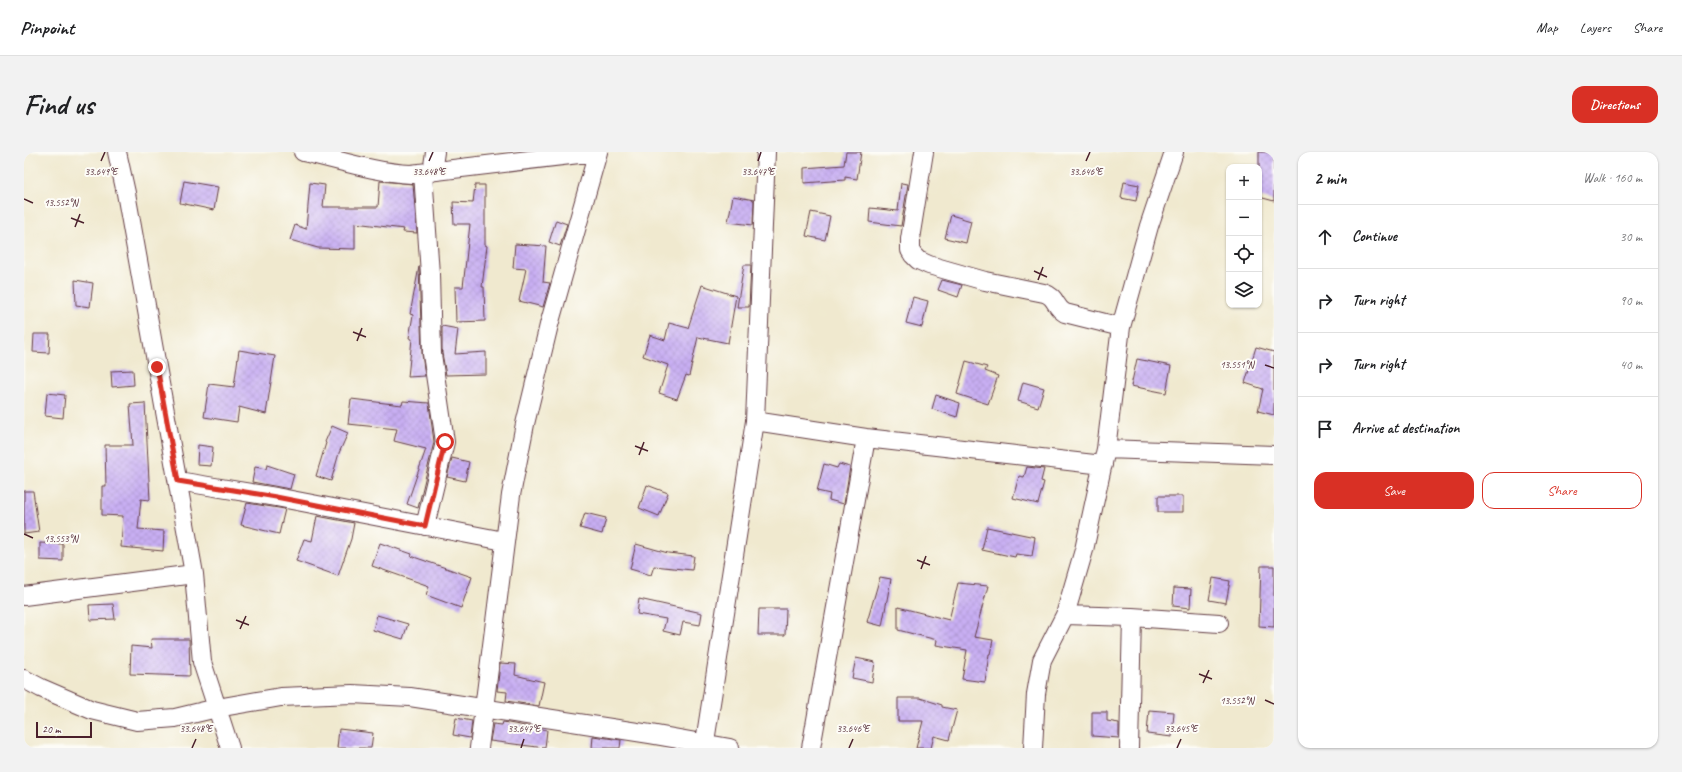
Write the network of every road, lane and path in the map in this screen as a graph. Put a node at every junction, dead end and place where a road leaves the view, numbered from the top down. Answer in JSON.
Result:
{"nodes":[{"id":1,"x":117,"y":152,"type":"edge"},
{"id":2,"x":435,"y":152,"type":"edge"},
{"id":3,"x":597,"y":152,"type":"edge"},
{"id":4,"x":766,"y":152,"type":"edge"},
{"id":5,"x":924,"y":152,"type":"edge"},
{"id":6,"x":1174,"y":152,"type":"edge"},
{"id":7,"x":311,"y":153,"type":"edge"},
{"id":8,"x":427,"y":173,"type":"junction"},
{"id":9,"x":1122,"y":327,"type":"junction"},
{"id":10,"x":755,"y":421,"type":"junction"},
{"id":11,"x":866,"y":438,"type":"junction"},
{"id":12,"x":1274,"y":455,"type":"edge"},
{"id":13,"x":1104,"y":457,"type":"junction"},
{"id":14,"x":178,"y":481,"type":"junction"},
{"id":15,"x":425,"y":526,"type":"junction"},
{"id":16,"x":504,"y":541,"type":"junction"},
{"id":17,"x":194,"y":574,"type":"junction"},
{"id":18,"x":24,"y":596,"type":"edge"},
{"id":19,"x":1065,"y":615,"type":"junction"},
{"id":20,"x":1132,"y":617,"type":"junction"},
{"id":21,"x":1219,"y":623,"type":"dead end"},
{"id":22,"x":24,"y":679,"type":"edge"},
{"id":23,"x":483,"y":707,"type":"junction"},
{"id":24,"x":217,"y":708,"type":"junction"},
{"id":25,"x":704,"y":746,"type":"edge"},
{"id":26,"x":230,"y":748,"type":"edge"},
{"id":27,"x":479,"y":748,"type":"edge"},
{"id":28,"x":730,"y":748,"type":"edge"},
{"id":29,"x":811,"y":748,"type":"edge"},
{"id":30,"x":1033,"y":748,"type":"edge"},
{"id":31,"x":1129,"y":748,"type":"edge"}],
"edges":[{"from":1,"to":14,"type":"street"},
{"from":2,"to":8,"type":"street"},
{"from":3,"to":8,"type":"street"},
{"from":3,"to":16,"type":"street"},
{"from":4,"to":10,"type":"street"},
{"from":5,"to":9,"type":"street"},
{"from":6,"to":9,"type":"street"},
{"from":7,"to":8,"type":"street"},
{"from":8,"to":15,"type":"street"},
{"from":9,"to":13,"type":"street"},
{"from":10,"to":11,"type":"street"},
{"from":10,"to":25,"type":"street"},
{"from":11,"to":13,"type":"street"},
{"from":11,"to":29,"type":"street"},
{"from":12,"to":13,"type":"street"},
{"from":13,"to":19,"type":"street"},
{"from":14,"to":15,"type":"street"},
{"from":14,"to":17,"type":"street"},
{"from":15,"to":16,"type":"street"},
{"from":16,"to":23,"type":"street"},
{"from":17,"to":18,"type":"street"},
{"from":17,"to":24,"type":"street"},
{"from":19,"to":20,"type":"street"},
{"from":19,"to":30,"type":"street"},
{"from":20,"to":21,"type":"street"},
{"from":20,"to":31,"type":"street"},
{"from":22,"to":24,"type":"street"},
{"from":23,"to":24,"type":"street"},
{"from":23,"to":25,"type":"street"},
{"from":23,"to":27,"type":"street"},
{"from":24,"to":26,"type":"street"},
{"from":25,"to":28,"type":"street"}]}
